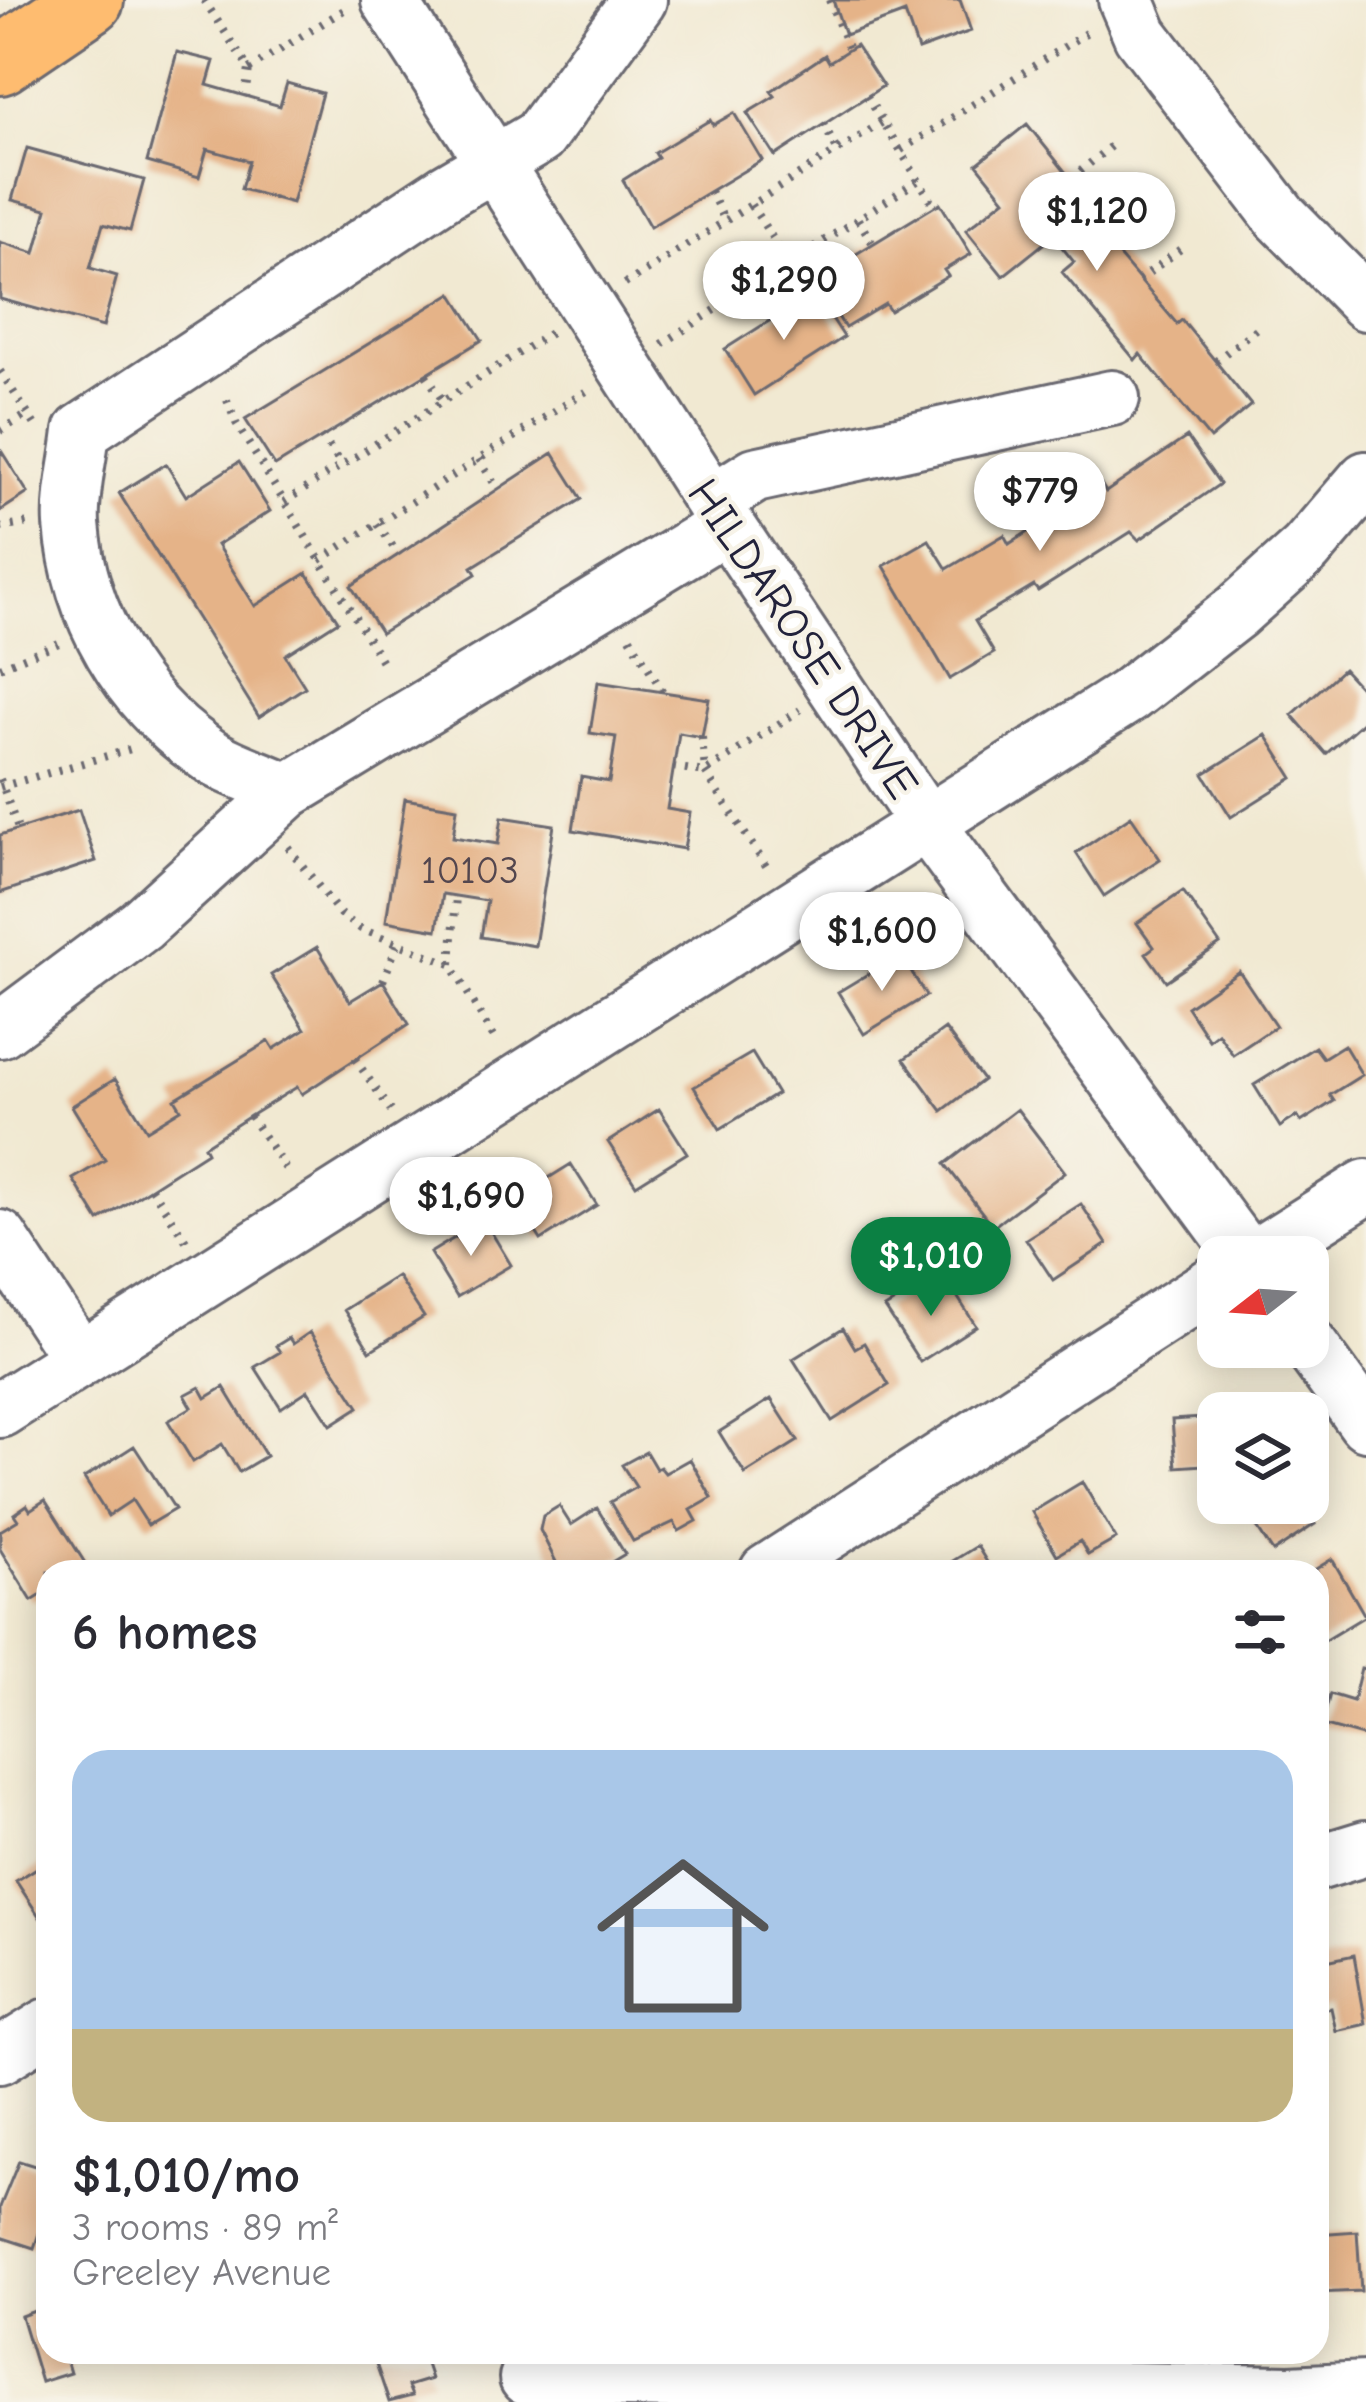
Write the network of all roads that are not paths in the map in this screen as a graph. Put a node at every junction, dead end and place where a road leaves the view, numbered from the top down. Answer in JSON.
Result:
{"nodes":[{"id":1,"x":90,"y":0,"type":"edge"},
{"id":2,"x":389,"y":0,"type":"edge"},
{"id":3,"x":639,"y":0,"type":"edge"},
{"id":4,"x":1112,"y":13,"type":"edge"},
{"id":5,"x":0,"y":62,"type":"edge"},
{"id":6,"x":494,"y":163,"type":"junction"},
{"id":7,"x":1366,"y":302,"type":"edge"},
{"id":8,"x":1112,"y":398,"type":"dead end"},
{"id":9,"x":1366,"y":479,"type":"edge"},
{"id":10,"x":719,"y":513,"type":"junction"},
{"id":11,"x":287,"y":790,"type":"junction"},
{"id":12,"x":925,"y":821,"type":"junction"},
{"id":13,"x":0,"y":1030,"type":"edge"},
{"id":14,"x":1366,"y":1186,"type":"edge"},
{"id":15,"x":1234,"y":1236,"type":"edge"},
{"id":16,"x":1284,"y":1236,"type":"edge"},
{"id":17,"x":0,"y":1238,"type":"edge"},
{"id":18,"x":1197,"y":1295,"type":"edge"},
{"id":19,"x":80,"y":1359,"type":"junction"},
{"id":20,"x":1326,"y":1368,"type":"edge"},
{"id":21,"x":0,"y":1410,"type":"edge"},
{"id":22,"x":1366,"y":1423,"type":"edge"},
{"id":23,"x":786,"y":1560,"type":"edge"},
{"id":24,"x":1366,"y":1848,"type":"edge"},
{"id":25,"x":1329,"y":1859,"type":"edge"},
{"id":26,"x":36,"y":2034,"type":"edge"},
{"id":27,"x":0,"y":2056,"type":"edge"},
{"id":28,"x":527,"y":2377,"type":"edge"},
{"id":29,"x":1366,"y":2389,"type":"edge"}],
"edges":[{"from":1,"to":5,"type":"main road"},
{"from":2,"to":6,"type":"street","name":"HILDAROSE DRIVE"},
{"from":3,"to":6,"type":"street"},
{"from":4,"to":7,"type":"street"},
{"from":6,"to":10,"type":"street","name":"HILDAROSE DRIVE"},
{"from":6,"to":11,"type":"street"},
{"from":8,"to":10,"type":"street"},
{"from":9,"to":12,"type":"street"},
{"from":10,"to":11,"type":"street"},
{"from":10,"to":12,"type":"street","name":"HILDAROSE DRIVE"},
{"from":11,"to":13,"type":"street"},
{"from":12,"to":15,"type":"street","name":"HILDAROSE DRIVE"},
{"from":12,"to":19,"type":"street"},
{"from":14,"to":16,"type":"street"},
{"from":17,"to":19,"type":"street"},
{"from":18,"to":23,"type":"street"},
{"from":19,"to":21,"type":"street"},
{"from":20,"to":22,"type":"street"},
{"from":24,"to":25,"type":"street"},
{"from":26,"to":27,"type":"street"},
{"from":28,"to":29,"type":"street"}]}
